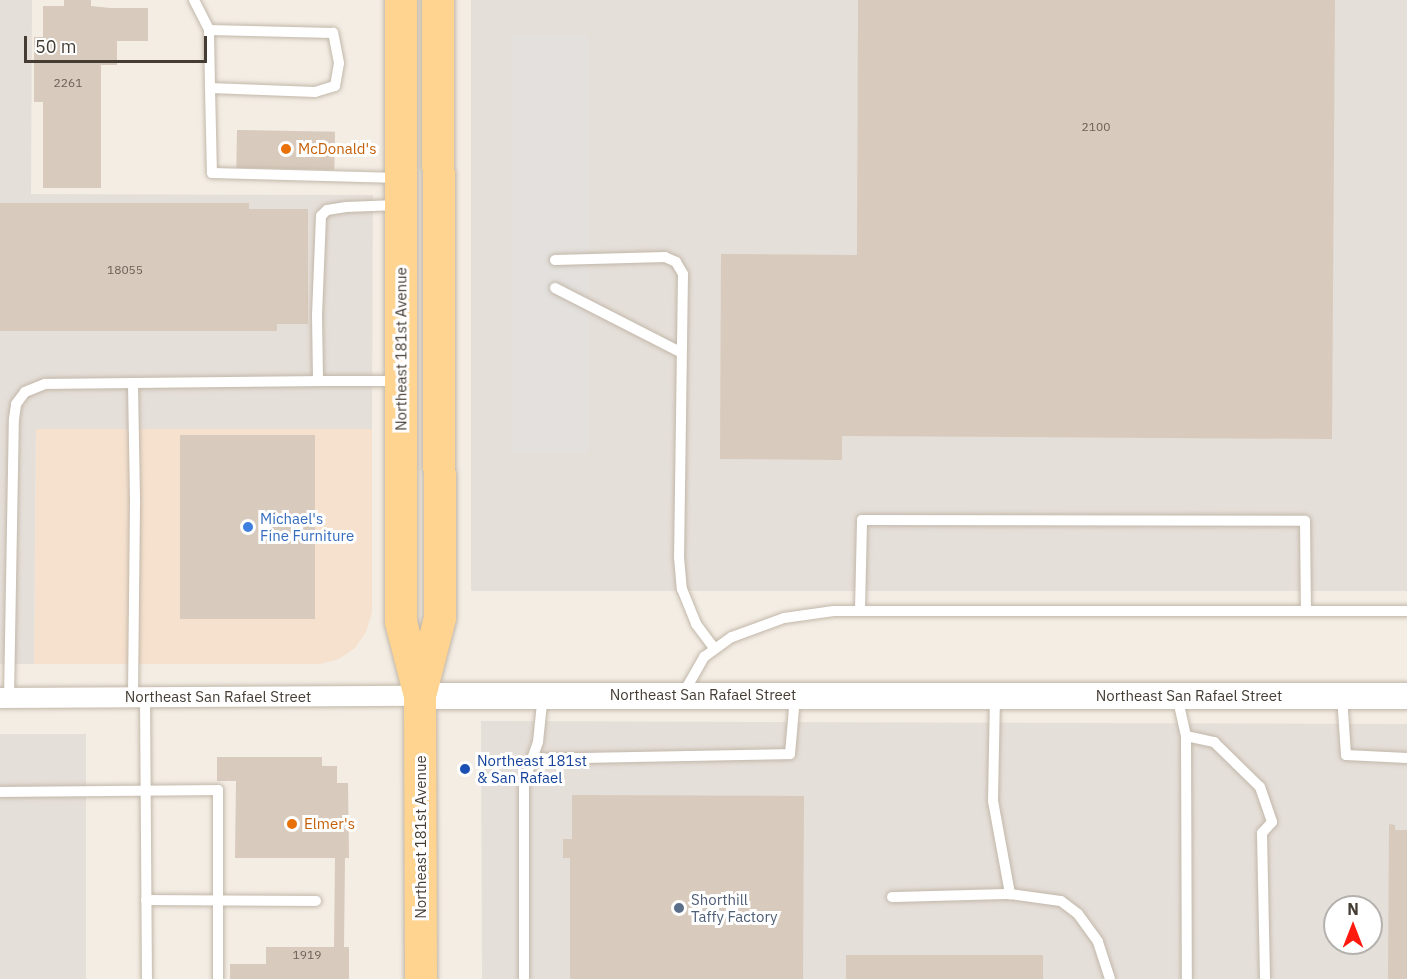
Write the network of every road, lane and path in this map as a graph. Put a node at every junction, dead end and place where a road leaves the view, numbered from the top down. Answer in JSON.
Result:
{"nodes":[{"id":1,"x":194,"y":0,"type":"edge"},
{"id":2,"x":401,"y":0,"type":"edge"},
{"id":3,"x":421,"y":0,"type":"edge"},
{"id":4,"x":438,"y":0,"type":"edge"},
{"id":5,"x":209,"y":30,"type":"junction"},
{"id":6,"x":438,"y":82,"type":"junction"},
{"id":7,"x":210,"y":88,"type":"junction"},
{"id":8,"x":401,"y":192,"type":"junction"},
{"id":9,"x":555,"y":260,"type":"dead end"},
{"id":10,"x":555,"y":288,"type":"dead end"},
{"id":11,"x":680,"y":352,"type":"junction"},
{"id":12,"x":318,"y":381,"type":"junction"},
{"id":13,"x":401,"y":381,"type":"junction"},
{"id":14,"x":133,"y":384,"type":"junction"},
{"id":15,"x":860,"y":610,"type":"junction"},
{"id":16,"x":1306,"y":611,"type":"junction"},
{"id":17,"x":1407,"y":611,"type":"edge"},
{"id":18,"x":714,"y":648,"type":"junction"},
{"id":19,"x":543,"y":694,"type":"junction"},
{"id":20,"x":683,"y":695,"type":"junction"},
{"id":21,"x":796,"y":695,"type":"junction"},
{"id":22,"x":995,"y":695,"type":"junction"},
{"id":23,"x":420,"y":696,"type":"junction"},
{"id":24,"x":1177,"y":696,"type":"junction"},
{"id":25,"x":1342,"y":696,"type":"junction"},
{"id":26,"x":1407,"y":696,"type":"edge"},
{"id":27,"x":139,"y":697,"type":"junction"},
{"id":28,"x":5,"y":698,"type":"edge"},
{"id":29,"x":1186,"y":736,"type":"junction"},
{"id":30,"x":1407,"y":758,"type":"edge"},
{"id":31,"x":533,"y":759,"type":"junction"},
{"id":32,"x":0,"y":792,"type":"edge"},
{"id":33,"x":145,"y":792,"type":"junction"},
{"id":34,"x":1010,"y":894,"type":"junction"},
{"id":35,"x":892,"y":897,"type":"dead end"},
{"id":36,"x":146,"y":900,"type":"junction"},
{"id":37,"x":218,"y":901,"type":"junction"},
{"id":38,"x":316,"y":901,"type":"dead end"},
{"id":39,"x":147,"y":979,"type":"edge"},
{"id":40,"x":218,"y":979,"type":"edge"},
{"id":41,"x":421,"y":979,"type":"edge"},
{"id":42,"x":524,"y":979,"type":"edge"},
{"id":43,"x":1110,"y":979,"type":"edge"},
{"id":44,"x":1187,"y":979,"type":"edge"},
{"id":45,"x":1265,"y":979,"type":"edge"}],
"edges":[{"from":1,"to":5,"type":"lane"},
{"from":2,"to":8,"type":"main road","name":"Northeast 181st Avenue"},
{"from":3,"to":6,"type":"main road"},
{"from":4,"to":6,"type":"main road","name":"Northeast 181st Avenue"},
{"from":5,"to":7,"type":"lane"},
{"from":5,"to":7,"type":"lane"},
{"from":6,"to":23,"type":"main road","name":"Northeast 181st Avenue"},
{"from":7,"to":8,"type":"lane"},
{"from":8,"to":12,"type":"lane"},
{"from":8,"to":13,"type":"main road","name":"Northeast 181st Avenue"},
{"from":9,"to":11,"type":"lane"},
{"from":10,"to":11,"type":"lane"},
{"from":11,"to":18,"type":"lane"},
{"from":12,"to":13,"type":"lane"},
{"from":12,"to":14,"type":"lane"},
{"from":13,"to":23,"type":"main road","name":"Northeast 181st Avenue"},
{"from":14,"to":27,"type":"lane"},
{"from":14,"to":28,"type":"lane"},
{"from":15,"to":16,"type":"lane"},
{"from":15,"to":16,"type":"lane"},
{"from":15,"to":18,"type":"lane"},
{"from":16,"to":17,"type":"lane"},
{"from":18,"to":20,"type":"lane"},
{"from":19,"to":20,"type":"street","name":"Northeast San Rafael Street"},
{"from":19,"to":23,"type":"street","name":"Northeast San Rafael Street"},
{"from":19,"to":31,"type":"lane"},
{"from":20,"to":21,"type":"street","name":"Northeast San Rafael Street"},
{"from":21,"to":22,"type":"street","name":"Northeast San Rafael Street"},
{"from":21,"to":31,"type":"lane"},
{"from":22,"to":24,"type":"street","name":"Northeast San Rafael Street"},
{"from":22,"to":34,"type":"lane"},
{"from":23,"to":27,"type":"street","name":"Northeast San Rafael Street"},
{"from":23,"to":41,"type":"main road","name":"Northeast 181st Avenue"},
{"from":24,"to":25,"type":"street","name":"Northeast San Rafael Street"},
{"from":24,"to":29,"type":"lane"},
{"from":25,"to":26,"type":"street","name":"Northeast San Rafael Street"},
{"from":25,"to":30,"type":"lane"},
{"from":27,"to":28,"type":"street","name":"Northeast San Rafael Street"},
{"from":27,"to":33,"type":"lane"},
{"from":29,"to":44,"type":"lane"},
{"from":29,"to":45,"type":"lane"},
{"from":31,"to":42,"type":"lane"},
{"from":32,"to":33,"type":"lane"},
{"from":33,"to":36,"type":"lane"},
{"from":33,"to":37,"type":"lane"},
{"from":34,"to":35,"type":"lane"},
{"from":34,"to":43,"type":"lane"},
{"from":36,"to":37,"type":"lane"},
{"from":36,"to":39,"type":"lane"},
{"from":37,"to":38,"type":"lane"},
{"from":37,"to":40,"type":"lane"}]}
